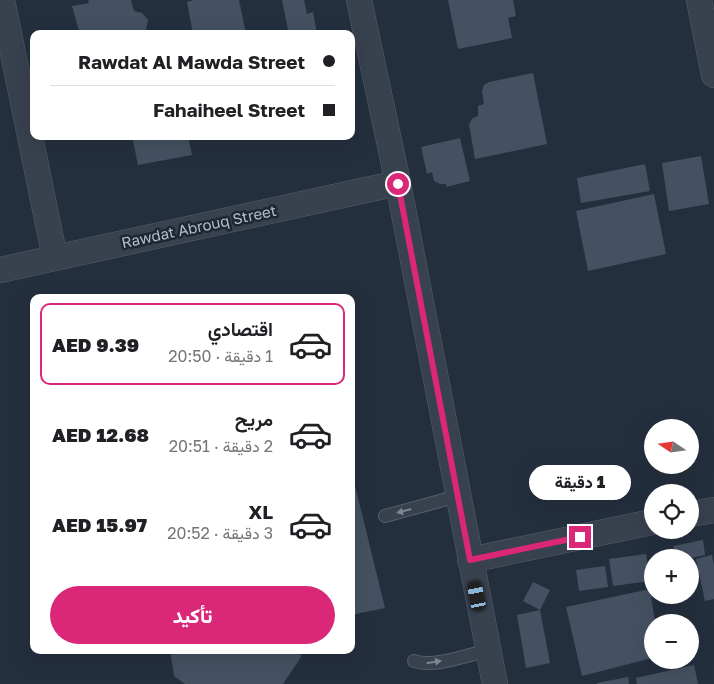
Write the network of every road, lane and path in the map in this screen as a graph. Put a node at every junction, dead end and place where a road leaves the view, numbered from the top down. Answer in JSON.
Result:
{"nodes":[{"id":1,"x":2,"y":0,"type":"edge"},
{"id":2,"x":359,"y":0,"type":"edge"},
{"id":3,"x":699,"y":0,"type":"edge"},
{"id":4,"x":714,"y":75,"type":"edge"},
{"id":5,"x":30,"y":136,"type":"edge"},
{"id":6,"x":31,"y":140,"type":"edge"},
{"id":7,"x":398,"y":184,"type":"junction"},
{"id":8,"x":55,"y":258,"type":"junction"},
{"id":9,"x":0,"y":270,"type":"edge"},
{"id":10,"x":458,"y":496,"type":"junction"},
{"id":11,"x":714,"y":510,"type":"edge"},
{"id":12,"x":699,"y":512,"type":"edge"},
{"id":13,"x":385,"y":516,"type":"dead end"},
{"id":14,"x":644,"y":524,"type":"edge"},
{"id":15,"x":470,"y":560,"type":"junction"},
{"id":16,"x":488,"y":650,"type":"junction"},
{"id":17,"x":414,"y":661,"type":"dead end"},
{"id":18,"x":495,"y":684,"type":"edge"}],
"edges":[{"from":1,"to":5,"type":"street"},
{"from":2,"to":7,"type":"street"},
{"from":3,"to":4,"type":"street"},
{"from":6,"to":8,"type":"street"},
{"from":7,"to":8,"type":"street","name":"Rawdat Abrouq Street"},
{"from":7,"to":10,"type":"street"},
{"from":8,"to":9,"type":"street","name":"Rawdat Abrouq Street"},
{"from":10,"to":13,"type":"lane","one_way":true},
{"from":10,"to":15,"type":"street"},
{"from":11,"to":12,"type":"street"},
{"from":14,"to":15,"type":"street"},
{"from":15,"to":16,"type":"street"},
{"from":17,"to":16,"type":"lane","one_way":true},
{"from":16,"to":18,"type":"street"}]}
